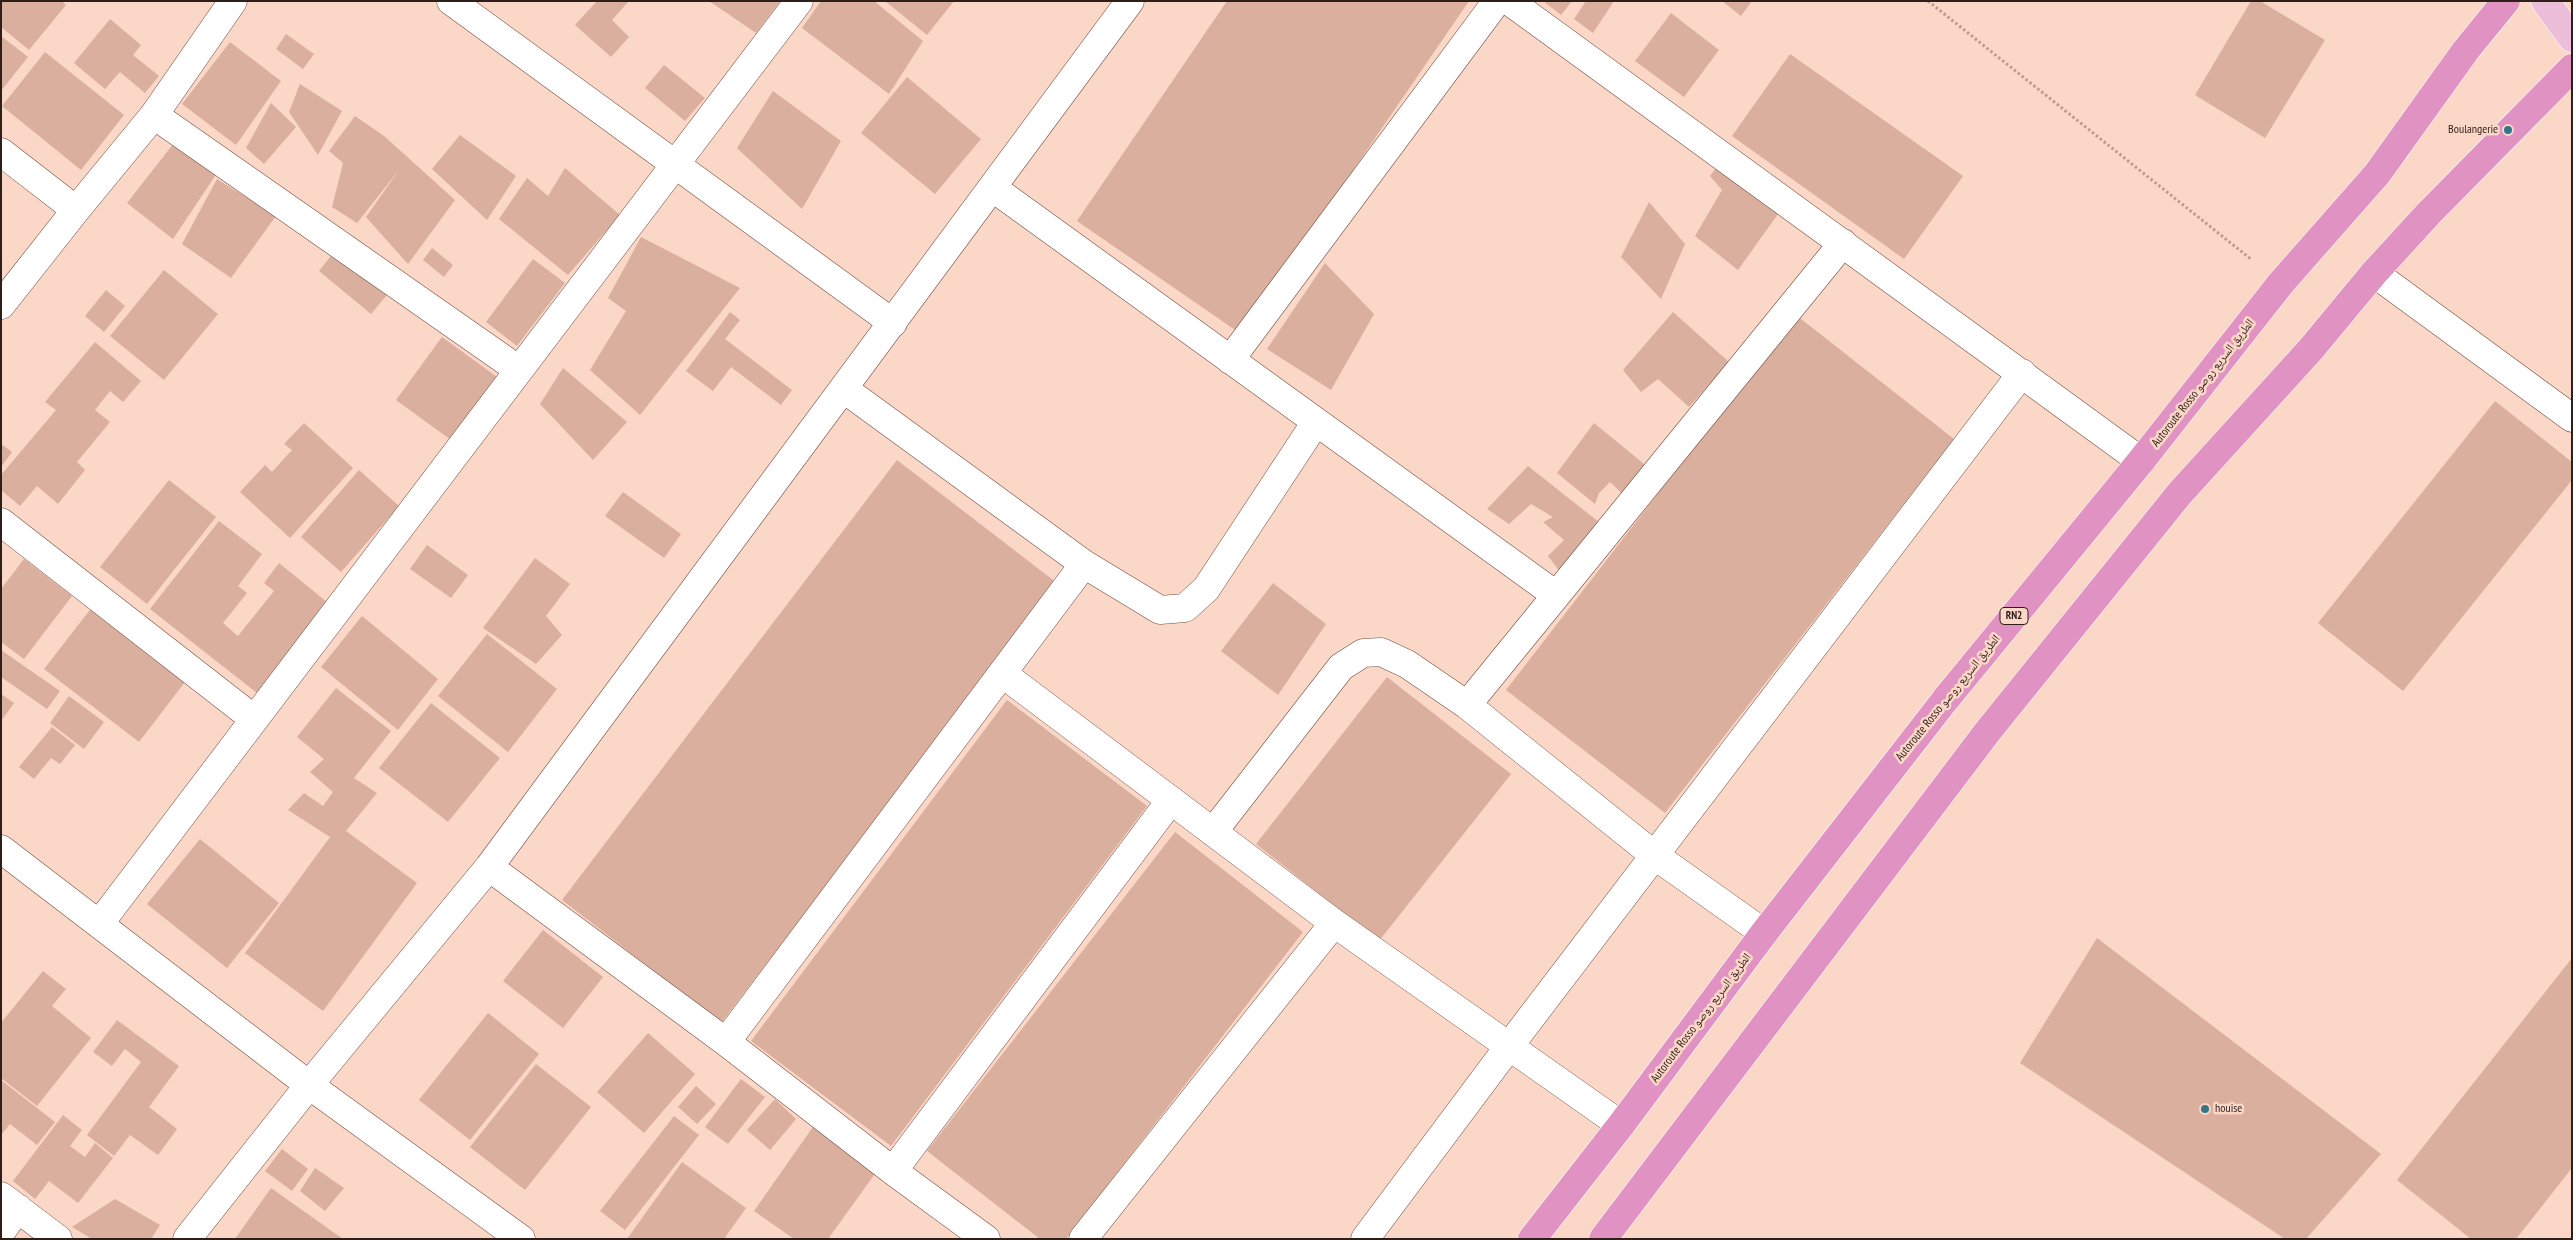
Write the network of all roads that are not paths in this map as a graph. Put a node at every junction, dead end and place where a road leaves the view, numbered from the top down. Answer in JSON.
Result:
{"nodes":[{"id":1,"x":233,"y":1,"type":"edge"},
{"id":2,"x":451,"y":1,"type":"edge"},
{"id":3,"x":799,"y":1,"type":"edge"},
{"id":4,"x":1130,"y":1,"type":"edge"},
{"id":5,"x":1497,"y":1,"type":"edge"},
{"id":6,"x":1509,"y":1,"type":"edge"},
{"id":7,"x":2506,"y":1,"type":"edge"},
{"id":8,"x":2545,"y":1,"type":"edge"},
{"id":9,"x":2572,"y":38,"type":"edge"},
{"id":10,"x":2572,"y":68,"type":"edge"},
{"id":11,"x":154,"y":115,"type":"junction"},
{"id":12,"x":1,"y":152,"type":"edge"},
{"id":13,"x":676,"y":163,"type":"junction"},
{"id":14,"x":993,"y":188,"type":"junction"},
{"id":15,"x":76,"y":210,"type":"junction"},
{"id":16,"x":1843,"y":243,"type":"junction"},
{"id":17,"x":2374,"y":273,"type":"junction"},
{"id":18,"x":1,"y":305,"type":"edge"},
{"id":19,"x":893,"y":323,"type":"junction"},
{"id":20,"x":1230,"y":360,"type":"junction"},
{"id":21,"x":519,"y":370,"type":"junction"},
{"id":22,"x":2022,"y":373,"type":"junction"},
{"id":23,"x":844,"y":389,"type":"junction"},
{"id":24,"x":2572,"y":418,"type":"edge"},
{"id":25,"x":1316,"y":422,"type":"junction"},
{"id":26,"x":2140,"y":461,"type":"junction"},
{"id":27,"x":1,"y":522,"type":"edge"},
{"id":28,"x":1084,"y":564,"type":"junction"},
{"id":29,"x":1556,"y":595,"type":"junction"},
{"id":30,"x":1003,"y":674,"type":"junction"},
{"id":31,"x":1467,"y":705,"type":"junction"},
{"id":32,"x":254,"y":719,"type":"junction"},
{"id":33,"x":1171,"y":800,"type":"junction"},
{"id":34,"x":1213,"y":832,"type":"junction"},
{"id":35,"x":1,"y":849,"type":"edge"},
{"id":36,"x":1654,"y":855,"type":"junction"},
{"id":37,"x":489,"y":867,"type":"junction"},
{"id":38,"x":100,"y":923,"type":"junction"},
{"id":39,"x":1334,"y":923,"type":"junction"},
{"id":40,"x":1764,"y":933,"type":"junction"},
{"id":41,"x":726,"y":1042,"type":"junction"},
{"id":42,"x":1510,"y":1044,"type":"junction"},
{"id":43,"x":309,"y":1085,"type":"junction"},
{"id":44,"x":1621,"y":1125,"type":"junction"},
{"id":45,"x":893,"y":1171,"type":"junction"},
{"id":46,"x":10,"y":1202,"type":"edge"},
{"id":47,"x":1,"y":1232,"type":"edge"},
{"id":48,"x":504,"y":1234,"type":"edge"},
{"id":49,"x":58,"y":1239,"type":"edge"},
{"id":50,"x":187,"y":1239,"type":"edge"},
{"id":51,"x":986,"y":1239,"type":"edge"},
{"id":52,"x":1083,"y":1239,"type":"edge"},
{"id":53,"x":1365,"y":1239,"type":"edge"},
{"id":54,"x":1532,"y":1239,"type":"edge"},
{"id":55,"x":1603,"y":1239,"type":"edge"}],
"edges":[{"from":1,"to":11,"type":"street"},
{"from":2,"to":13,"type":"street"},
{"from":3,"to":13,"type":"street"},
{"from":4,"to":14,"type":"street"},
{"from":5,"to":20,"type":"street"},
{"from":6,"to":16,"type":"street"},
{"from":7,"to":26,"type":"highway","name":"Autoroute Rosso الطريق السريع روصو","number":"RN2"},
{"from":8,"to":9,"type":"main road"},
{"from":10,"to":17,"type":"highway"},
{"from":11,"to":15,"type":"street"},
{"from":11,"to":21,"type":"street"},
{"from":12,"to":15,"type":"street"},
{"from":13,"to":19,"type":"street"},
{"from":13,"to":21,"type":"street"},
{"from":14,"to":19,"type":"street"},
{"from":14,"to":20,"type":"street"},
{"from":15,"to":18,"type":"street"},
{"from":16,"to":22,"type":"street"},
{"from":16,"to":29,"type":"street"},
{"from":17,"to":24,"type":"street"},
{"from":17,"to":55,"type":"highway"},
{"from":19,"to":23,"type":"street"},
{"from":20,"to":25,"type":"street"},
{"from":21,"to":32,"type":"street"},
{"from":22,"to":26,"type":"street"},
{"from":22,"to":36,"type":"street"},
{"from":23,"to":28,"type":"street"},
{"from":23,"to":37,"type":"street"},
{"from":25,"to":28,"type":"street"},
{"from":25,"to":29,"type":"street"},
{"from":26,"to":40,"type":"highway","name":"Autoroute Rosso الطريق السريع روصو","number":"RN2"},
{"from":27,"to":32,"type":"street"},
{"from":28,"to":30,"type":"street"},
{"from":29,"to":31,"type":"street"},
{"from":30,"to":33,"type":"street"},
{"from":30,"to":41,"type":"street"},
{"from":31,"to":34,"type":"street"},
{"from":31,"to":36,"type":"street"},
{"from":32,"to":38,"type":"street"},
{"from":33,"to":34,"type":"street"},
{"from":33,"to":45,"type":"street"},
{"from":34,"to":39,"type":"street"},
{"from":35,"to":38,"type":"street"},
{"from":36,"to":40,"type":"street"},
{"from":36,"to":42,"type":"street"},
{"from":37,"to":41,"type":"street"},
{"from":37,"to":43,"type":"street"},
{"from":38,"to":43,"type":"street"},
{"from":39,"to":42,"type":"street"},
{"from":39,"to":52,"type":"street"},
{"from":40,"to":44,"type":"highway","name":"Autoroute Rosso الطريق السريع روصو","number":"RN2"},
{"from":41,"to":45,"type":"street"},
{"from":42,"to":44,"type":"street"},
{"from":42,"to":53,"type":"street"},
{"from":43,"to":48,"type":"street"},
{"from":43,"to":50,"type":"street"},
{"from":44,"to":54,"type":"highway","name":"Autoroute Rosso الطريق السريع روصو","number":"RN2"},
{"from":45,"to":51,"type":"street"},
{"from":46,"to":47,"type":"street"},
{"from":46,"to":49,"type":"street"}]}
